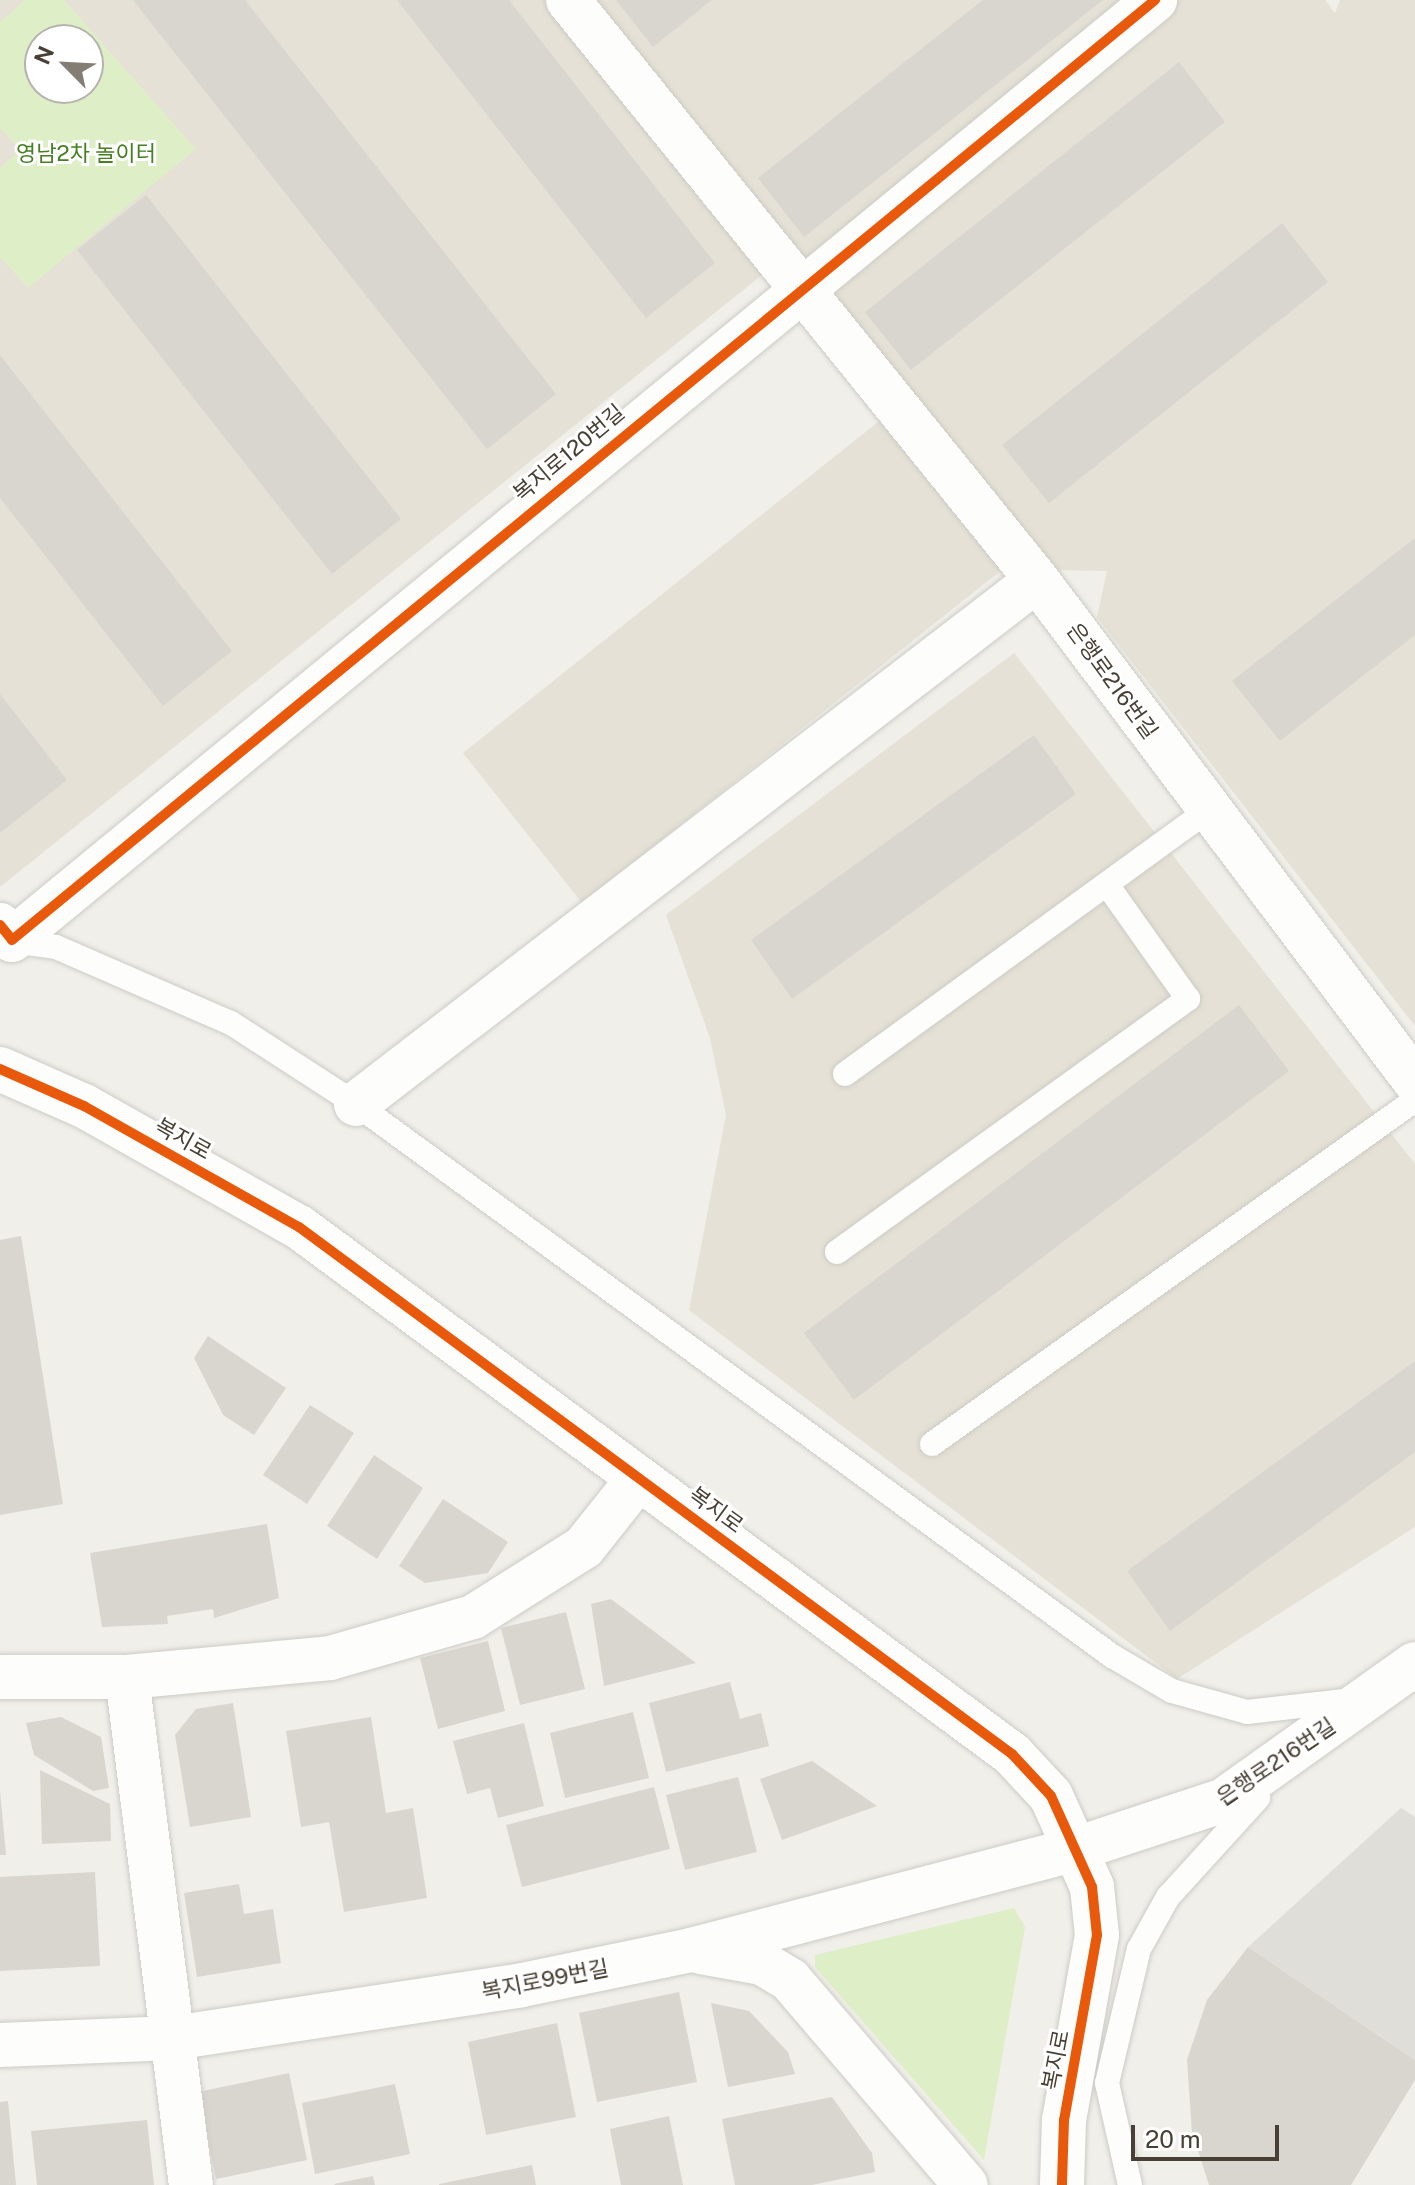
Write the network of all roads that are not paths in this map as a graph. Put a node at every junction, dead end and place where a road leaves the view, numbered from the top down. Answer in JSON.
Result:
{"nodes":[{"id":1,"x":568,"y":0,"type":"edge"},
{"id":2,"x":1155,"y":0,"type":"edge"},
{"id":3,"x":805,"y":284,"type":"junction"},
{"id":4,"x":1037,"y":580,"type":"junction"},
{"id":5,"x":1207,"y":811,"type":"junction"},
{"id":6,"x":1108,"y":886,"type":"junction"},
{"id":7,"x":4,"y":940,"type":"edge"},
{"id":8,"x":0,"y":1069,"type":"edge"},
{"id":9,"x":845,"y":1074,"type":"dead end"},
{"id":10,"x":1415,"y":1081,"type":"edge"},
{"id":11,"x":1415,"y":1100,"type":"edge"},
{"id":12,"x":356,"y":1104,"type":"junction"},
{"id":13,"x":837,"y":1252,"type":"dead end"},
{"id":14,"x":932,"y":1444,"type":"dead end"},
{"id":15,"x":638,"y":1479,"type":"junction"},
{"id":16,"x":1415,"y":1664,"type":"edge"},
{"id":17,"x":0,"y":1677,"type":"edge"},
{"id":18,"x":127,"y":1677,"type":"junction"},
{"id":19,"x":1371,"y":1698,"type":"junction"},
{"id":20,"x":1079,"y":1848,"type":"junction"},
{"id":21,"x":691,"y":1950,"type":"junction"},
{"id":22,"x":173,"y":2038,"type":"junction"},
{"id":23,"x":0,"y":2045,"type":"edge"},
{"id":24,"x":191,"y":2185,"type":"edge"},
{"id":25,"x":966,"y":2185,"type":"edge"},
{"id":26,"x":1062,"y":2185,"type":"edge"},
{"id":27,"x":1130,"y":2185,"type":"edge"}],
"edges":[{"from":1,"to":3,"type":"street"},
{"from":2,"to":3,"type":"street","name":"복지로120번길"},
{"from":3,"to":4,"type":"street","name":"은행로216번길"},
{"from":3,"to":7,"type":"street","name":"복지로120번길"},
{"from":4,"to":5,"type":"street","name":"은행로216번길"},
{"from":4,"to":12,"type":"street"},
{"from":5,"to":6,"type":"lane"},
{"from":5,"to":10,"type":"street","name":"은행로216번길"},
{"from":6,"to":9,"type":"lane"},
{"from":6,"to":13,"type":"lane"},
{"from":7,"to":12,"type":"lane"},
{"from":8,"to":15,"type":"street","name":"복지로"},
{"from":11,"to":14,"type":"lane"},
{"from":12,"to":19,"type":"lane"},
{"from":15,"to":18,"type":"street"},
{"from":15,"to":20,"type":"street","name":"복지로"},
{"from":16,"to":19,"type":"street","name":"은행로216번길"},
{"from":17,"to":18,"type":"street"},
{"from":18,"to":22,"type":"street"},
{"from":19,"to":20,"type":"street","name":"은행로216번길"},
{"from":19,"to":27,"type":"lane"},
{"from":20,"to":21,"type":"street","name":"복지로99번길"},
{"from":20,"to":26,"type":"street","name":"복지로"},
{"from":21,"to":22,"type":"street","name":"복지로99번길"},
{"from":21,"to":25,"type":"street"},
{"from":22,"to":23,"type":"street","name":"복지로99번길"},
{"from":22,"to":24,"type":"street"}]}
